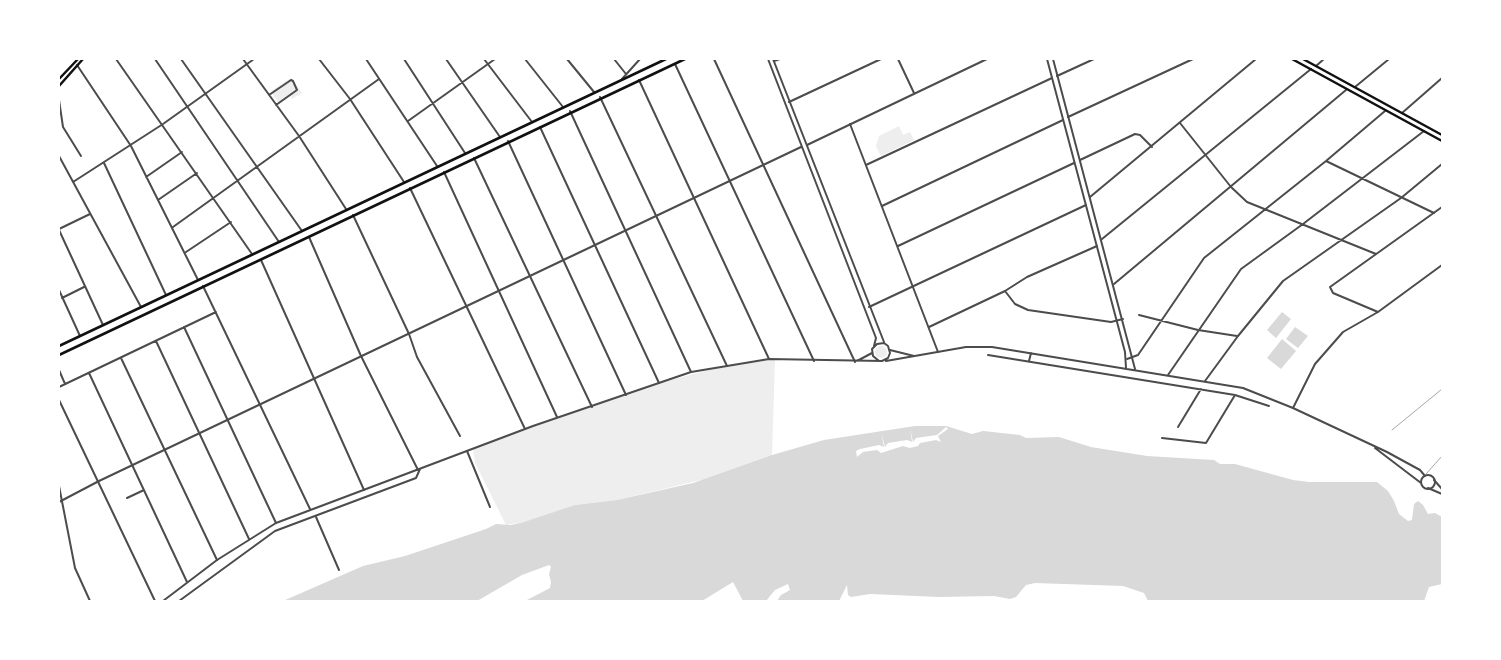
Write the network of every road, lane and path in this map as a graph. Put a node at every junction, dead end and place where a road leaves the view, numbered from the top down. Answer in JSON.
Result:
{"nodes":[{"id":1,"x":78,"y":59,"type":"edge"},
{"id":2,"x":83,"y":59,"type":"edge"},
{"id":3,"x":116,"y":59,"type":"edge"},
{"id":4,"x":155,"y":59,"type":"edge"},
{"id":5,"x":181,"y":59,"type":"edge"},
{"id":6,"x":243,"y":59,"type":"edge"},
{"id":7,"x":254,"y":59,"type":"edge"},
{"id":8,"x":319,"y":59,"type":"edge"},
{"id":9,"x":366,"y":59,"type":"edge"},
{"id":10,"x":404,"y":59,"type":"edge"},
{"id":11,"x":446,"y":59,"type":"edge"},
{"id":12,"x":484,"y":59,"type":"edge"},
{"id":13,"x":495,"y":59,"type":"edge"},
{"id":14,"x":526,"y":59,"type":"edge"},
{"id":15,"x":567,"y":59,"type":"edge"},
{"id":16,"x":614,"y":59,"type":"edge"},
{"id":17,"x":640,"y":59,"type":"edge"},
{"id":18,"x":666,"y":59,"type":"edge"},
{"id":19,"x":685,"y":59,"type":"edge"},
{"id":20,"x":714,"y":59,"type":"edge"},
{"id":21,"x":768,"y":59,"type":"edge"},
{"id":22,"x":780,"y":59,"type":"edge"},
{"id":23,"x":881,"y":59,"type":"edge"},
{"id":24,"x":898,"y":59,"type":"edge"},
{"id":25,"x":987,"y":59,"type":"edge"},
{"id":26,"x":1046,"y":59,"type":"edge"},
{"id":27,"x":1053,"y":59,"type":"edge"},
{"id":28,"x":1094,"y":59,"type":"edge"},
{"id":29,"x":1193,"y":59,"type":"edge"},
{"id":30,"x":1256,"y":59,"type":"edge"},
{"id":31,"x":1292,"y":59,"type":"edge"},
{"id":32,"x":1303,"y":59,"type":"edge"},
{"id":33,"x":1324,"y":59,"type":"edge"},
{"id":34,"x":1389,"y":59,"type":"edge"},
{"id":35,"x":774,"y":60,"type":"edge"},
{"id":36,"x":75,"y":62,"type":"edge"},
{"id":37,"x":247,"y":64,"type":"junction"},
{"id":38,"x":488,"y":64,"type":"junction"},
{"id":39,"x":676,"y":64,"type":"junction"},
{"id":40,"x":1316,"y":66,"type":"junction"},
{"id":41,"x":1311,"y":69,"type":"junction"},
{"id":42,"x":626,"y":74,"type":"junction"},
{"id":43,"x":1057,"y":76,"type":"junction"},
{"id":44,"x":1052,"y":78,"type":"junction"},
{"id":45,"x":1442,"y":78,"type":"edge"},
{"id":46,"x":59,"y":79,"type":"edge"},
{"id":47,"x":379,"y":79,"type":"junction"},
{"id":48,"x":638,"y":80,"type":"junction"},
{"id":49,"x":620,"y":81,"type":"junction"},
{"id":50,"x":464,"y":82,"type":"junction"},
{"id":51,"x":59,"y":86,"type":"edge"},
{"id":52,"x":1355,"y":87,"type":"junction"},
{"id":53,"x":1347,"y":89,"type":"junction"},
{"id":54,"x":594,"y":92,"type":"junction"},
{"id":55,"x":1061,"y":92,"type":"junction"},
{"id":56,"x":914,"y":93,"type":"junction"},
{"id":57,"x":206,"y":94,"type":"junction"},
{"id":58,"x":1056,"y":94,"type":"junction"},
{"id":59,"x":269,"y":95,"type":"junction"},
{"id":60,"x":600,"y":97,"type":"junction"},
{"id":61,"x":59,"y":100,"type":"edge"},
{"id":62,"x":350,"y":100,"type":"junction"},
{"id":63,"x":789,"y":102,"type":"junction"},
{"id":64,"x":434,"y":103,"type":"junction"},
{"id":65,"x":276,"y":105,"type":"junction"},
{"id":66,"x":188,"y":107,"type":"junction"},
{"id":67,"x":563,"y":107,"type":"junction"},
{"id":68,"x":1386,"y":110,"type":"junction"},
{"id":69,"x":570,"y":111,"type":"junction"},
{"id":70,"x":1402,"y":113,"type":"junction"},
{"id":71,"x":1068,"y":117,"type":"junction"},
{"id":72,"x":1063,"y":120,"type":"junction"},
{"id":73,"x":408,"y":121,"type":"junction"},
{"id":74,"x":532,"y":122,"type":"junction"},
{"id":75,"x":1180,"y":123,"type":"junction"},
{"id":76,"x":163,"y":124,"type":"junction"},
{"id":77,"x":850,"y":124,"type":"junction"},
{"id":78,"x":540,"y":126,"type":"junction"},
{"id":79,"x":1424,"y":131,"type":"junction"},
{"id":80,"x":1442,"y":135,"type":"edge"},
{"id":81,"x":299,"y":136,"type":"junction"},
{"id":82,"x":500,"y":137,"type":"junction"},
{"id":83,"x":508,"y":141,"type":"junction"},
{"id":84,"x":1442,"y":141,"type":"edge"},
{"id":85,"x":807,"y":145,"type":"junction"},
{"id":86,"x":131,"y":146,"type":"junction"},
{"id":87,"x":801,"y":147,"type":"junction"},
{"id":88,"x":1152,"y":147,"type":"junction"},
{"id":89,"x":182,"y":152,"type":"junction"},
{"id":90,"x":466,"y":153,"type":"junction"},
{"id":91,"x":1206,"y":154,"type":"junction"},
{"id":92,"x":59,"y":156,"type":"edge"},
{"id":93,"x":81,"y":156,"type":"dead end"},
{"id":94,"x":474,"y":158,"type":"junction"},
{"id":95,"x":1080,"y":160,"type":"junction"},
{"id":96,"x":1326,"y":161,"type":"junction"},
{"id":97,"x":1074,"y":162,"type":"junction"},
{"id":98,"x":104,"y":163,"type":"junction"},
{"id":99,"x":1442,"y":164,"type":"edge"},
{"id":100,"x":258,"y":166,"type":"junction"},
{"id":101,"x":437,"y":166,"type":"junction"},
{"id":102,"x":763,"y":166,"type":"junction"},
{"id":103,"x":866,"y":166,"type":"junction"},
{"id":104,"x":444,"y":172,"type":"junction"},
{"id":105,"x":197,"y":173,"type":"junction"},
{"id":106,"x":146,"y":177,"type":"junction"},
{"id":107,"x":1362,"y":179,"type":"junction"},
{"id":108,"x":237,"y":181,"type":"junction"},
{"id":109,"x":73,"y":182,"type":"junction"},
{"id":110,"x":404,"y":182,"type":"junction"},
{"id":111,"x":730,"y":182,"type":"junction"},
{"id":112,"x":1230,"y":187,"type":"junction"},
{"id":113,"x":410,"y":188,"type":"junction"},
{"id":114,"x":214,"y":197,"type":"junction"},
{"id":115,"x":1090,"y":197,"type":"junction"},
{"id":116,"x":1401,"y":198,"type":"junction"},
{"id":117,"x":693,"y":199,"type":"junction"},
{"id":118,"x":158,"y":200,"type":"junction"},
{"id":119,"x":1086,"y":205,"type":"junction"},
{"id":120,"x":882,"y":206,"type":"junction"},
{"id":121,"x":1442,"y":207,"type":"edge"},
{"id":122,"x":1264,"y":209,"type":"junction"},
{"id":123,"x":346,"y":210,"type":"junction"},
{"id":124,"x":1434,"y":213,"type":"junction"},
{"id":125,"x":90,"y":214,"type":"junction"},
{"id":126,"x":352,"y":215,"type":"junction"},
{"id":127,"x":657,"y":216,"type":"junction"},
{"id":128,"x":1095,"y":217,"type":"junction"},
{"id":129,"x":1089,"y":218,"type":"junction"},
{"id":130,"x":231,"y":222,"type":"junction"},
{"id":131,"x":1303,"y":224,"type":"junction"},
{"id":132,"x":173,"y":227,"type":"junction"},
{"id":133,"x":59,"y":230,"type":"edge"},
{"id":134,"x":302,"y":231,"type":"junction"},
{"id":135,"x":625,"y":232,"type":"junction"},
{"id":136,"x":309,"y":237,"type":"junction"},
{"id":137,"x":1102,"y":239,"type":"junction"},
{"id":138,"x":1342,"y":241,"type":"junction"},
{"id":139,"x":279,"y":242,"type":"junction"},
{"id":140,"x":594,"y":246,"type":"junction"},
{"id":141,"x":898,"y":246,"type":"junction"},
{"id":142,"x":1097,"y":246,"type":"junction"},
{"id":143,"x":186,"y":252,"type":"junction"},
{"id":144,"x":1376,"y":254,"type":"junction"},
{"id":145,"x":252,"y":255,"type":"junction"},
{"id":146,"x":261,"y":260,"type":"junction"},
{"id":147,"x":562,"y":261,"type":"junction"},
{"id":148,"x":1442,"y":265,"type":"edge"},
{"id":149,"x":531,"y":276,"type":"junction"},
{"id":150,"x":198,"y":280,"type":"junction"},
{"id":151,"x":1114,"y":284,"type":"junction"},
{"id":152,"x":203,"y":286,"type":"junction"},
{"id":153,"x":84,"y":287,"type":"junction"},
{"id":154,"x":914,"y":287,"type":"junction"},
{"id":155,"x":59,"y":290,"type":"edge"},
{"id":156,"x":499,"y":291,"type":"junction"},
{"id":157,"x":1005,"y":291,"type":"junction"},
{"id":158,"x":166,"y":295,"type":"junction"},
{"id":159,"x":62,"y":298,"type":"junction"},
{"id":160,"x":141,"y":307,"type":"junction"},
{"id":161,"x":466,"y":307,"type":"junction"},
{"id":162,"x":869,"y":307,"type":"junction"},
{"id":163,"x":216,"y":312,"type":"junction"},
{"id":164,"x":1378,"y":312,"type":"junction"},
{"id":165,"x":1140,"y":315,"type":"dead end"},
{"id":166,"x":1123,"y":319,"type":"junction"},
{"id":167,"x":1162,"y":320,"type":"junction"},
{"id":168,"x":1116,"y":321,"type":"junction"},
{"id":169,"x":103,"y":325,"type":"junction"},
{"id":170,"x":184,"y":327,"type":"junction"},
{"id":171,"x":929,"y":327,"type":"junction"},
{"id":172,"x":1198,"y":330,"type":"junction"},
{"id":173,"x":409,"y":334,"type":"junction"},
{"id":174,"x":80,"y":336,"type":"junction"},
{"id":175,"x":1238,"y":336,"type":"junction"},
{"id":176,"x":156,"y":341,"type":"junction"},
{"id":177,"x":885,"y":344,"type":"junction"},
{"id":178,"x":59,"y":346,"type":"edge"},
{"id":179,"x":874,"y":346,"type":"junction"},
{"id":180,"x":890,"y":350,"type":"junction"},
{"id":181,"x":872,"y":352,"type":"junction"},
{"id":182,"x":938,"y":352,"type":"junction"},
{"id":183,"x":1031,"y":353,"type":"junction"},
{"id":184,"x":59,"y":355,"type":"edge"},
{"id":185,"x":988,"y":355,"type":"dead end"},
{"id":186,"x":361,"y":356,"type":"junction"},
{"id":187,"x":918,"y":356,"type":"junction"},
{"id":188,"x":121,"y":358,"type":"junction"},
{"id":189,"x":1134,"y":358,"type":"junction"},
{"id":190,"x":769,"y":359,"type":"junction"},
{"id":191,"x":1127,"y":359,"type":"junction"},
{"id":192,"x":814,"y":361,"type":"junction"},
{"id":193,"x":879,"y":361,"type":"junction"},
{"id":194,"x":883,"y":361,"type":"junction"},
{"id":195,"x":1029,"y":361,"type":"junction"},
{"id":196,"x":855,"y":362,"type":"junction"},
{"id":197,"x":727,"y":366,"type":"junction"},
{"id":198,"x":1126,"y":368,"type":"junction"},
{"id":199,"x":1135,"y":369,"type":"junction"},
{"id":200,"x":59,"y":370,"type":"edge"},
{"id":201,"x":691,"y":372,"type":"junction"},
{"id":202,"x":89,"y":373,"type":"junction"},
{"id":203,"x":1168,"y":374,"type":"junction"},
{"id":204,"x":313,"y":379,"type":"junction"},
{"id":205,"x":1205,"y":381,"type":"junction"},
{"id":206,"x":65,"y":384,"type":"junction"},
{"id":207,"x":659,"y":384,"type":"junction"},
{"id":208,"x":59,"y":386,"type":"edge"},
{"id":209,"x":1201,"y":388,"type":"junction"},
{"id":210,"x":1442,"y":389,"type":"edge"},
{"id":211,"x":626,"y":395,"type":"junction"},
{"id":212,"x":1235,"y":395,"type":"junction"},
{"id":213,"x":59,"y":400,"type":"edge"},
{"id":214,"x":260,"y":404,"type":"junction"},
{"id":215,"x":1269,"y":406,"type":"dead end"},
{"id":216,"x":592,"y":407,"type":"junction"},
{"id":217,"x":1293,"y":408,"type":"junction"},
{"id":218,"x":558,"y":418,"type":"junction"},
{"id":219,"x":227,"y":420,"type":"junction"},
{"id":220,"x":1178,"y":427,"type":"dead end"},
{"id":221,"x":525,"y":429,"type":"junction"},
{"id":222,"x":1392,"y":430,"type":"dead end"},
{"id":223,"x":199,"y":433,"type":"junction"},
{"id":224,"x":460,"y":436,"type":"dead end"},
{"id":225,"x":1162,"y":438,"type":"dead end"},
{"id":226,"x":1373,"y":447,"type":"junction"},
{"id":227,"x":165,"y":449,"type":"junction"},
{"id":228,"x":467,"y":451,"type":"junction"},
{"id":229,"x":1442,"y":456,"type":"edge"},
{"id":230,"x":132,"y":465,"type":"junction"},
{"id":231,"x":419,"y":469,"type":"junction"},
{"id":232,"x":1425,"y":476,"type":"junction"},
{"id":233,"x":1434,"y":480,"type":"junction"},
{"id":234,"x":98,"y":481,"type":"junction"},
{"id":235,"x":1421,"y":482,"type":"junction"},
{"id":236,"x":59,"y":486,"type":"edge"},
{"id":237,"x":1428,"y":488,"type":"junction"},
{"id":238,"x":1442,"y":489,"type":"edge"},
{"id":239,"x":144,"y":490,"type":"junction"},
{"id":240,"x":364,"y":490,"type":"junction"},
{"id":241,"x":1442,"y":494,"type":"edge"},
{"id":242,"x":127,"y":498,"type":"dead end"},
{"id":243,"x":59,"y":501,"type":"edge"},
{"id":244,"x":490,"y":507,"type":"dead end"},
{"id":245,"x":311,"y":510,"type":"junction"},
{"id":246,"x":316,"y":517,"type":"junction"},
{"id":247,"x":276,"y":523,"type":"junction"},
{"id":248,"x":272,"y":526,"type":"junction"},
{"id":249,"x":275,"y":531,"type":"junction"},
{"id":250,"x":249,"y":539,"type":"junction"},
{"id":251,"x":217,"y":560,"type":"junction"},
{"id":252,"x":339,"y":570,"type":"dead end"},
{"id":253,"x":187,"y":582,"type":"junction"},
{"id":254,"x":90,"y":601,"type":"edge"},
{"id":255,"x":155,"y":601,"type":"edge"},
{"id":256,"x":163,"y":601,"type":"edge"},
{"id":257,"x":179,"y":601,"type":"edge"}],
"edges":[{"from":1,"to":36,"type":"main road"},
{"from":2,"to":36,"type":"main road"},
{"from":3,"to":76,"type":"street"},
{"from":4,"to":66,"type":"street"},
{"from":5,"to":57,"type":"street"},
{"from":6,"to":37,"type":"street"},
{"from":7,"to":37,"type":"street"},
{"from":8,"to":62,"type":"street"},
{"from":9,"to":47,"type":"street"},
{"from":10,"to":64,"type":"street"},
{"from":11,"to":50,"type":"street"},
{"from":12,"to":38,"type":"street"},
{"from":13,"to":38,"type":"street"},
{"from":14,"to":67,"type":"street"},
{"from":15,"to":54,"type":"street"},
{"from":16,"to":42,"type":"street"},
{"from":17,"to":42,"type":"street"},
{"from":18,"to":49,"type":"main road"},
{"from":19,"to":39,"type":"main road"},
{"from":20,"to":102,"type":"street"},
{"from":21,"to":87,"type":"street"},
{"from":22,"to":35,"type":"street"},
{"from":23,"to":63,"type":"street"},
{"from":24,"to":56,"type":"street"},
{"from":25,"to":56,"type":"street"},
{"from":26,"to":44,"type":"street"},
{"from":27,"to":43,"type":"street"},
{"from":28,"to":43,"type":"street"},
{"from":29,"to":71,"type":"street"},
{"from":30,"to":75,"type":"street"},
{"from":31,"to":41,"type":"main road"},
{"from":32,"to":40,"type":"main road"},
{"from":33,"to":40,"type":"street"},
{"from":34,"to":52,"type":"street"},
{"from":35,"to":63,"type":"street"},
{"from":36,"to":46,"type":"main road"},
{"from":36,"to":51,"type":"main road"},
{"from":36,"to":86,"type":"street"},
{"from":37,"to":57,"type":"street"},
{"from":37,"to":59,"type":"street"},
{"from":38,"to":50,"type":"street"},
{"from":38,"to":74,"type":"street"},
{"from":39,"to":48,"type":"main road"},
{"from":39,"to":111,"type":"street"},
{"from":40,"to":52,"type":"main road"},
{"from":41,"to":53,"type":"main road"},
{"from":41,"to":91,"type":"street"},
{"from":42,"to":49,"type":"street"},
{"from":43,"to":55,"type":"street"},
{"from":44,"to":58,"type":"street"},
{"from":44,"to":103,"type":"street"},
{"from":45,"to":70,"type":"street"},
{"from":47,"to":62,"type":"street"},
{"from":47,"to":73,"type":"street"},
{"from":48,"to":60,"type":"main road"},
{"from":48,"to":117,"type":"street"},
{"from":49,"to":54,"type":"main road"},
{"from":50,"to":64,"type":"street"},
{"from":50,"to":82,"type":"street"},
{"from":52,"to":70,"type":"main road"},
{"from":53,"to":68,"type":"main road"},
{"from":53,"to":112,"type":"street"},
{"from":54,"to":67,"type":"main road"},
{"from":55,"to":58,"type":"street"},
{"from":55,"to":71,"type":"street"},
{"from":56,"to":77,"type":"street"},
{"from":57,"to":66,"type":"street"},
{"from":57,"to":100,"type":"street"},
{"from":58,"to":72,"type":"street"},
{"from":59,"to":65,"type":"street"},
{"from":59,"to":65,"type":"street"},
{"from":60,"to":69,"type":"main road"},
{"from":60,"to":127,"type":"street"},
{"from":61,"to":93,"type":"street"},
{"from":62,"to":81,"type":"street"},
{"from":62,"to":110,"type":"street"},
{"from":63,"to":85,"type":"street"},
{"from":64,"to":73,"type":"street"},
{"from":64,"to":90,"type":"street"},
{"from":65,"to":81,"type":"street"},
{"from":66,"to":76,"type":"street"},
{"from":66,"to":108,"type":"street"},
{"from":67,"to":74,"type":"main road"},
{"from":68,"to":79,"type":"main road"},
{"from":68,"to":96,"type":"street"},
{"from":69,"to":78,"type":"main road"},
{"from":69,"to":135,"type":"street"},
{"from":70,"to":80,"type":"main road"},
{"from":71,"to":95,"type":"street"},
{"from":72,"to":97,"type":"street"},
{"from":72,"to":120,"type":"street"},
{"from":73,"to":101,"type":"street"},
{"from":74,"to":82,"type":"main road"},
{"from":75,"to":88,"type":"street"},
{"from":75,"to":91,"type":"street"},
{"from":76,"to":86,"type":"street"},
{"from":76,"to":89,"type":"street"},
{"from":77,"to":85,"type":"street"},
{"from":77,"to":103,"type":"street"},
{"from":78,"to":83,"type":"main road"},
{"from":78,"to":140,"type":"street"},
{"from":79,"to":84,"type":"main road"},
{"from":79,"to":107,"type":"street"},
{"from":81,"to":100,"type":"street"},
{"from":81,"to":123,"type":"street"},
{"from":82,"to":90,"type":"main road"},
{"from":83,"to":94,"type":"main road"},
{"from":83,"to":147,"type":"street"},
{"from":85,"to":162,"type":"street"},
{"from":86,"to":98,"type":"street"},
{"from":86,"to":106,"type":"street"},
{"from":87,"to":102,"type":"street"},
{"from":87,"to":179,"type":"street"},
{"from":88,"to":95,"type":"street"},
{"from":88,"to":115,"type":"street"},
{"from":89,"to":105,"type":"street"},
{"from":89,"to":106,"type":"street"},
{"from":90,"to":101,"type":"main road"},
{"from":91,"to":112,"type":"street"},
{"from":91,"to":137,"type":"street"},
{"from":92,"to":109,"type":"street"},
{"from":94,"to":104,"type":"main road"},
{"from":94,"to":149,"type":"street"},
{"from":95,"to":115,"type":"street"},
{"from":96,"to":107,"type":"street"},
{"from":96,"to":122,"type":"street"},
{"from":97,"to":119,"type":"street"},
{"from":97,"to":141,"type":"street"},
{"from":98,"to":109,"type":"street"},
{"from":98,"to":158,"type":"street"},
{"from":99,"to":116,"type":"street"},
{"from":100,"to":108,"type":"street"},
{"from":100,"to":134,"type":"street"},
{"from":101,"to":110,"type":"main road"},
{"from":102,"to":111,"type":"street"},
{"from":102,"to":196,"type":"street"},
{"from":103,"to":120,"type":"street"},
{"from":104,"to":113,"type":"main road"},
{"from":104,"to":156,"type":"street"},
{"from":105,"to":114,"type":"street"},
{"from":105,"to":118,"type":"street"},
{"from":106,"to":118,"type":"street"},
{"from":107,"to":116,"type":"street"},
{"from":107,"to":131,"type":"street"},
{"from":108,"to":114,"type":"street"},
{"from":108,"to":139,"type":"street"},
{"from":109,"to":125,"type":"street"},
{"from":110,"to":123,"type":"main road"},
{"from":111,"to":117,"type":"street"},
{"from":111,"to":192,"type":"street"},
{"from":112,"to":122,"type":"street"},
{"from":112,"to":151,"type":"street"},
{"from":113,"to":126,"type":"main road"},
{"from":113,"to":161,"type":"street"},
{"from":114,"to":130,"type":"street"},
{"from":114,"to":132,"type":"street"},
{"from":115,"to":128,"type":"street"},
{"from":116,"to":124,"type":"street"},
{"from":116,"to":138,"type":"street"},
{"from":117,"to":127,"type":"street"},
{"from":117,"to":190,"type":"street"},
{"from":118,"to":132,"type":"street"},
{"from":119,"to":129,"type":"street"},
{"from":119,"to":154,"type":"street"},
{"from":120,"to":141,"type":"street"},
{"from":121,"to":124,"type":"street"},
{"from":122,"to":131,"type":"street"},
{"from":122,"to":167,"type":"street"},
{"from":123,"to":134,"type":"main road"},
{"from":124,"to":144,"type":"street"},
{"from":125,"to":133,"type":"street"},
{"from":125,"to":160,"type":"street"},
{"from":126,"to":136,"type":"main road"},
{"from":126,"to":173,"type":"street"},
{"from":127,"to":135,"type":"street"},
{"from":127,"to":197,"type":"street"},
{"from":128,"to":129,"type":"street"},
{"from":128,"to":137,"type":"street"},
{"from":129,"to":142,"type":"street"},
{"from":130,"to":143,"type":"street"},
{"from":130,"to":145,"type":"street"},
{"from":131,"to":138,"type":"street"},
{"from":131,"to":172,"type":"street"},
{"from":132,"to":143,"type":"street"},
{"from":133,"to":153,"type":"street"},
{"from":134,"to":139,"type":"main road"},
{"from":135,"to":140,"type":"street"},
{"from":135,"to":201,"type":"street"},
{"from":136,"to":146,"type":"main road"},
{"from":136,"to":186,"type":"street"},
{"from":137,"to":151,"type":"street"},
{"from":138,"to":144,"type":"street"},
{"from":138,"to":175,"type":"street"},
{"from":139,"to":145,"type":"main road"},
{"from":140,"to":147,"type":"street"},
{"from":140,"to":207,"type":"street"},
{"from":141,"to":154,"type":"street"},
{"from":142,"to":157,"type":"street"},
{"from":142,"to":168,"type":"street"},
{"from":143,"to":150,"type":"street"},
{"from":144,"to":164,"type":"street"},
{"from":145,"to":150,"type":"main road"},
{"from":146,"to":152,"type":"main road"},
{"from":146,"to":204,"type":"street"},
{"from":147,"to":149,"type":"street"},
{"from":147,"to":211,"type":"street"},
{"from":148,"to":164,"type":"street"},
{"from":149,"to":156,"type":"street"},
{"from":149,"to":216,"type":"street"},
{"from":150,"to":158,"type":"main road"},
{"from":151,"to":166,"type":"street"},
{"from":152,"to":163,"type":"street"},
{"from":152,"to":184,"type":"main road"},
{"from":153,"to":159,"type":"street"},
{"from":153,"to":169,"type":"street"},
{"from":154,"to":162,"type":"street"},
{"from":154,"to":171,"type":"street"},
{"from":155,"to":159,"type":"street"},
{"from":156,"to":161,"type":"street"},
{"from":156,"to":218,"type":"street"},
{"from":157,"to":168,"type":"street"},
{"from":157,"to":171,"type":"street"},
{"from":158,"to":160,"type":"main road"},
{"from":159,"to":174,"type":"street"},
{"from":160,"to":169,"type":"main road"},
{"from":161,"to":173,"type":"street"},
{"from":161,"to":221,"type":"street"},
{"from":162,"to":177,"type":"street"},
{"from":163,"to":170,"type":"street"},
{"from":163,"to":214,"type":"street"},
{"from":164,"to":217,"type":"street"},
{"from":165,"to":167,"type":"street"},
{"from":166,"to":168,"type":"street"},
{"from":166,"to":189,"type":"street"},
{"from":167,"to":172,"type":"street"},
{"from":167,"to":189,"type":"street"},
{"from":168,"to":191,"type":"street"},
{"from":169,"to":174,"type":"main road"},
{"from":170,"to":176,"type":"street"},
{"from":170,"to":219,"type":"street"},
{"from":171,"to":182,"type":"street"},
{"from":172,"to":175,"type":"street"},
{"from":172,"to":203,"type":"street"},
{"from":173,"to":186,"type":"street"},
{"from":173,"to":224,"type":"street"},
{"from":174,"to":178,"type":"main road"},
{"from":175,"to":205,"type":"street"},
{"from":176,"to":188,"type":"street"},
{"from":176,"to":223,"type":"street"},
{"from":177,"to":179,"type":"street"},
{"from":177,"to":180,"type":"street"},
{"from":179,"to":181,"type":"street"},
{"from":180,"to":187,"type":"street"},
{"from":180,"to":194,"type":"street"},
{"from":181,"to":193,"type":"street"},
{"from":181,"to":196,"type":"street"},
{"from":182,"to":183,"type":"street"},
{"from":182,"to":187,"type":"street"},
{"from":183,"to":195,"type":"street"},
{"from":183,"to":198,"type":"street"},
{"from":185,"to":195,"type":"street"},
{"from":186,"to":204,"type":"street"},
{"from":186,"to":231,"type":"street"},
{"from":187,"to":194,"type":"street"},
{"from":188,"to":202,"type":"street"},
{"from":188,"to":227,"type":"street"},
{"from":189,"to":191,"type":"street"},
{"from":189,"to":199,"type":"street"},
{"from":190,"to":192,"type":"street"},
{"from":190,"to":197,"type":"street"},
{"from":191,"to":198,"type":"street"},
{"from":192,"to":196,"type":"street"},
{"from":193,"to":194,"type":"street"},
{"from":193,"to":196,"type":"street"},
{"from":195,"to":209,"type":"street"},
{"from":197,"to":201,"type":"street"},
{"from":198,"to":199,"type":"street"},
{"from":199,"to":203,"type":"street"},
{"from":200,"to":206,"type":"street"},
{"from":201,"to":207,"type":"street"},
{"from":202,"to":206,"type":"street"},
{"from":202,"to":230,"type":"street"},
{"from":203,"to":205,"type":"street"},
{"from":204,"to":214,"type":"street"},
{"from":204,"to":240,"type":"street"},
{"from":205,"to":217,"type":"street"},
{"from":206,"to":208,"type":"street"},
{"from":207,"to":211,"type":"street"},
{"from":209,"to":212,"type":"street"},
{"from":209,"to":220,"type":"street"},
{"from":210,"to":222,"type":"lane"},
{"from":211,"to":216,"type":"street"},
{"from":212,"to":215,"type":"street"},
{"from":212,"to":225,"type":"street"},
{"from":213,"to":234,"type":"street"},
{"from":214,"to":219,"type":"street"},
{"from":214,"to":245,"type":"street"},
{"from":216,"to":218,"type":"street"},
{"from":217,"to":226,"type":"street"},
{"from":218,"to":221,"type":"street"},
{"from":219,"to":223,"type":"street"},
{"from":219,"to":247,"type":"street"},
{"from":221,"to":228,"type":"street"},
{"from":223,"to":227,"type":"street"},
{"from":223,"to":250,"type":"street"},
{"from":226,"to":232,"type":"street"},
{"from":226,"to":235,"type":"street"},
{"from":227,"to":230,"type":"street"},
{"from":227,"to":251,"type":"street"},
{"from":228,"to":231,"type":"street"},
{"from":228,"to":244,"type":"street"},
{"from":229,"to":232,"type":"lane"},
{"from":230,"to":234,"type":"street"},
{"from":230,"to":239,"type":"street"},
{"from":231,"to":240,"type":"street"},
{"from":231,"to":246,"type":"street"},
{"from":232,"to":233,"type":"street"},
{"from":232,"to":235,"type":"street"},
{"from":233,"to":237,"type":"street"},
{"from":233,"to":238,"type":"street"},
{"from":234,"to":243,"type":"street"},
{"from":234,"to":255,"type":"street"},
{"from":235,"to":237,"type":"street"},
{"from":236,"to":243,"type":"street"},
{"from":237,"to":241,"type":"street"},
{"from":239,"to":242,"type":"street"},
{"from":239,"to":253,"type":"street"},
{"from":240,"to":245,"type":"street"},
{"from":243,"to":254,"type":"street"},
{"from":245,"to":247,"type":"street"},
{"from":246,"to":249,"type":"street"},
{"from":246,"to":252,"type":"street"},
{"from":247,"to":248,"type":"street"},
{"from":248,"to":249,"type":"street"},
{"from":248,"to":250,"type":"street"},
{"from":249,"to":257,"type":"street"},
{"from":250,"to":251,"type":"street"},
{"from":251,"to":253,"type":"street"},
{"from":253,"to":256,"type":"street"}]}
